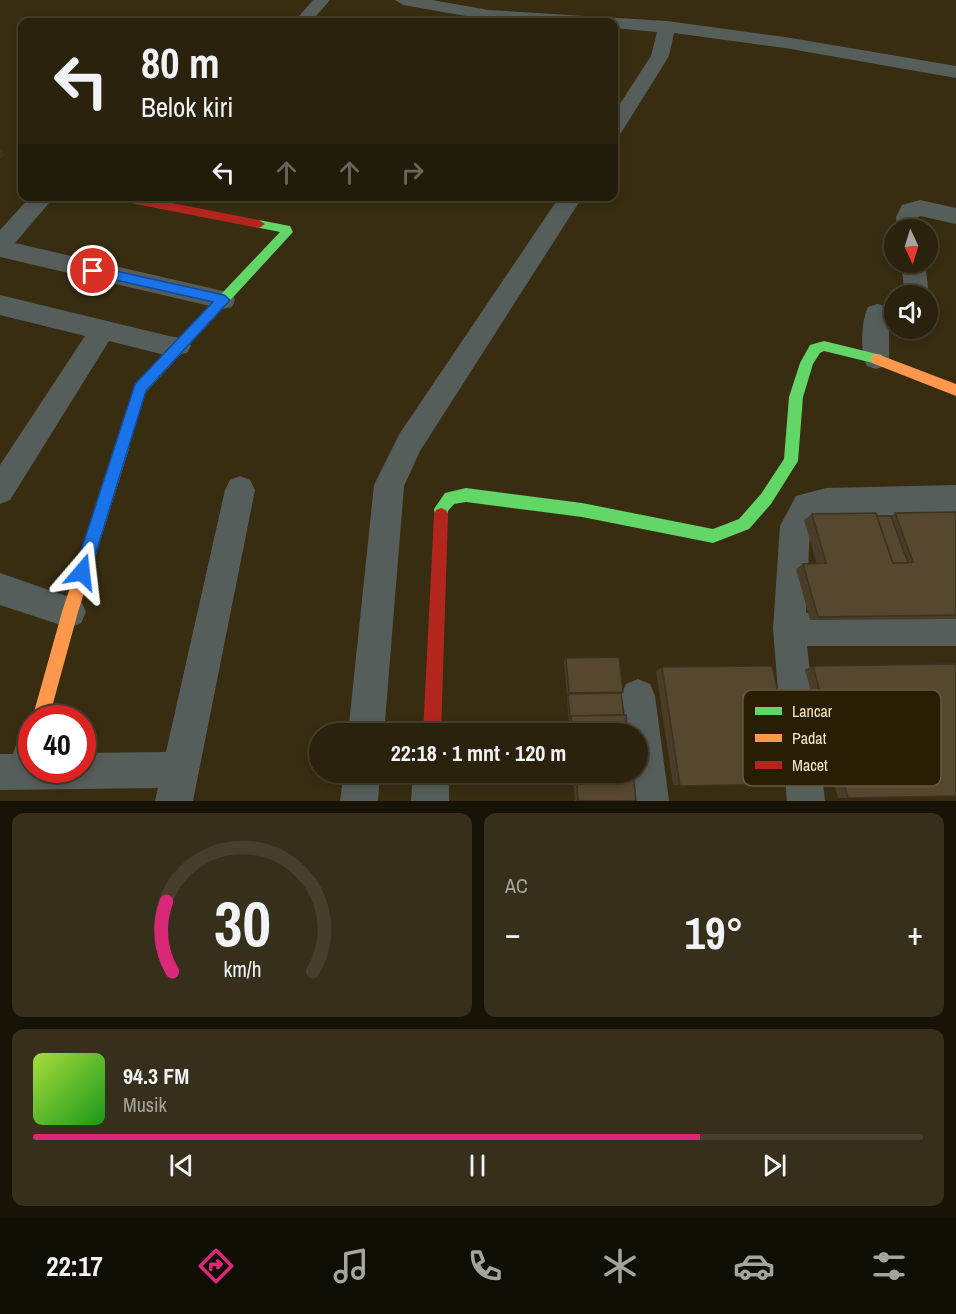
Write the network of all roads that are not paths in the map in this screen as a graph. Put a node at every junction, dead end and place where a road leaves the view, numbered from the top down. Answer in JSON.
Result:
{"nodes":[{"id":1,"x":322,"y":0,"type":"edge"},
{"id":2,"x":403,"y":0,"type":"edge"},
{"id":3,"x":306,"y":18,"type":"edge"},
{"id":4,"x":482,"y":18,"type":"edge"},
{"id":5,"x":618,"y":23,"type":"edge"},
{"id":6,"x":671,"y":26,"type":"junction"},
{"id":7,"x":956,"y":72,"type":"edge"},
{"id":8,"x":618,"y":122,"type":"edge"},
{"id":9,"x":40,"y":201,"type":"edge"},
{"id":10,"x":141,"y":201,"type":"edge"},
{"id":11,"x":569,"y":201,"type":"edge"},
{"id":12,"x":956,"y":216,"type":"edge"},
{"id":13,"x":907,"y":219,"type":"edge"},
{"id":14,"x":224,"y":300,"type":"junction"},
{"id":15,"x":2,"y":307,"type":"edge"},
{"id":16,"x":884,"y":316,"type":"edge"},
{"id":17,"x":103,"y":329,"type":"junction"},
{"id":18,"x":178,"y":346,"type":"junction"},
{"id":19,"x":876,"y":358,"type":"junction"},
{"id":20,"x":956,"y":390,"type":"edge"},
{"id":21,"x":0,"y":490,"type":"edge"},
{"id":22,"x":240,"y":490,"type":"dead end"},
{"id":23,"x":956,"y":499,"type":"edge"},
{"id":24,"x":0,"y":589,"type":"edge"},
{"id":25,"x":70,"y":612,"type":"junction"},
{"id":26,"x":789,"y":629,"type":"junction"},
{"id":27,"x":956,"y":630,"type":"edge"},
{"id":28,"x":795,"y":690,"type":"edge"},
{"id":29,"x":638,"y":696,"type":"dead end"},
{"id":30,"x":44,"y":705,"type":"edge"},
{"id":31,"x":367,"y":723,"type":"edge"},
{"id":32,"x":432,"y":723,"type":"edge"},
{"id":33,"x":96,"y":775,"type":"edge"},
{"id":34,"x":361,"y":783,"type":"edge"},
{"id":35,"x":430,"y":783,"type":"edge"},
{"id":36,"x":178,"y":786,"type":"edge"},
{"id":37,"x":805,"y":786,"type":"edge"},
{"id":38,"x":360,"y":801,"type":"edge"},
{"id":39,"x":429,"y":801,"type":"edge"},
{"id":40,"x":650,"y":801,"type":"edge"},
{"id":41,"x":806,"y":801,"type":"edge"}],
"edges":[{"from":1,"to":3,"type":"street"},
{"from":2,"to":4,"type":"street"},
{"from":5,"to":6,"type":"street"},
{"from":6,"to":7,"type":"street"},
{"from":6,"to":8,"type":"street"},
{"from":9,"to":14,"type":"street"},
{"from":10,"to":14,"type":"street"},
{"from":11,"to":31,"type":"street"},
{"from":12,"to":13,"type":"street"},
{"from":14,"to":18,"type":"street"},
{"from":15,"to":17,"type":"street"},
{"from":16,"to":19,"type":"street"},
{"from":17,"to":18,"type":"street"},
{"from":17,"to":21,"type":"street"},
{"from":18,"to":25,"type":"street"},
{"from":19,"to":20,"type":"street"},
{"from":19,"to":32,"type":"street"},
{"from":22,"to":36,"type":"street"},
{"from":23,"to":26,"type":"street"},
{"from":24,"to":25,"type":"street"},
{"from":25,"to":30,"type":"street"},
{"from":26,"to":27,"type":"street"},
{"from":26,"to":28,"type":"street"},
{"from":29,"to":40,"type":"street"},
{"from":33,"to":36,"type":"street"},
{"from":34,"to":38,"type":"street"},
{"from":35,"to":39,"type":"street"},
{"from":37,"to":41,"type":"street"}]}
